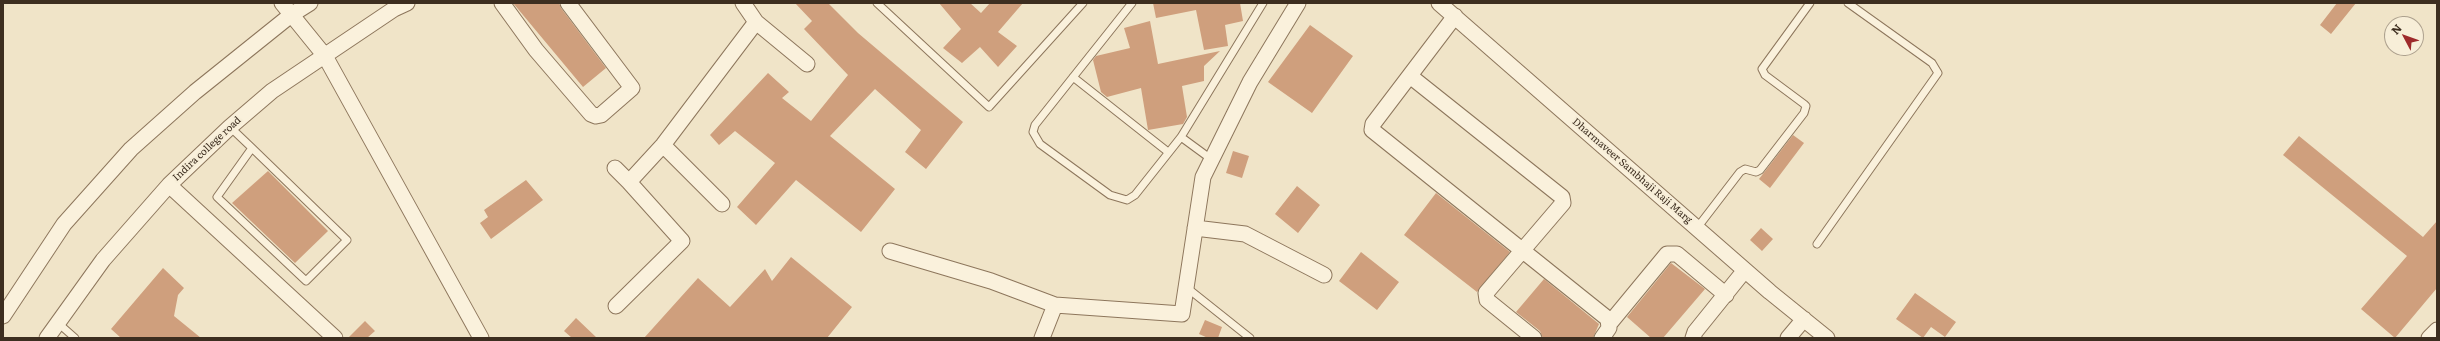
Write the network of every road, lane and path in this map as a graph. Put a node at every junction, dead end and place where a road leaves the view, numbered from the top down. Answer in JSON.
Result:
{"nodes":[{"id":1,"x":310,"y":3,"type":"edge"},
{"id":2,"x":408,"y":3,"type":"edge"},
{"id":3,"x":502,"y":3,"type":"edge"},
{"id":4,"x":568,"y":3,"type":"edge"},
{"id":5,"x":743,"y":3,"type":"edge"},
{"id":6,"x":877,"y":3,"type":"edge"},
{"id":7,"x":1084,"y":3,"type":"edge"},
{"id":8,"x":1132,"y":3,"type":"edge"},
{"id":9,"x":1263,"y":3,"type":"edge"},
{"id":10,"x":1298,"y":3,"type":"edge"},
{"id":11,"x":1440,"y":3,"type":"edge"},
{"id":12,"x":1810,"y":3,"type":"edge"},
{"id":13,"x":1848,"y":3,"type":"edge"},
{"id":14,"x":287,"y":9,"type":"edge"},
{"id":15,"x":1455,"y":16,"type":"junction"},
{"id":16,"x":756,"y":22,"type":"junction"},
{"id":17,"x":324,"y":56,"type":"junction"},
{"id":18,"x":807,"y":64,"type":"dead end"},
{"id":19,"x":1410,"y":76,"type":"junction"},
{"id":20,"x":1072,"y":77,"type":"junction"},
{"id":21,"x":230,"y":127,"type":"junction"},
{"id":22,"x":1181,"y":137,"type":"junction"},
{"id":23,"x":663,"y":145,"type":"junction"},
{"id":24,"x":252,"y":148,"type":"junction"},
{"id":25,"x":1168,"y":152,"type":"junction"},
{"id":26,"x":1211,"y":159,"type":"junction"},
{"id":27,"x":615,"y":168,"type":"dead end"},
{"id":28,"x":629,"y":182,"type":"junction"},
{"id":29,"x":169,"y":185,"type":"junction"},
{"id":30,"x":722,"y":204,"type":"dead end"},
{"id":31,"x":1195,"y":228,"type":"junction"},
{"id":32,"x":1697,"y":228,"type":"junction"},
{"id":33,"x":1817,"y":244,"type":"dead end"},
{"id":34,"x":1521,"y":250,"type":"junction"},
{"id":35,"x":890,"y":251,"type":"dead end"},
{"id":36,"x":1745,"y":270,"type":"junction"},
{"id":37,"x":1324,"y":275,"type":"dead end"},
{"id":38,"x":1186,"y":287,"type":"junction"},
{"id":39,"x":1726,"y":295,"type":"junction"},
{"id":40,"x":1055,"y":305,"type":"junction"},
{"id":41,"x":616,"y":306,"type":"dead end"},
{"id":42,"x":3,"y":316,"type":"edge"},
{"id":43,"x":1804,"y":319,"type":"junction"},
{"id":44,"x":58,"y":323,"type":"junction"},
{"id":45,"x":1610,"y":323,"type":"junction"},
{"id":46,"x":2437,"y":330,"type":"edge"},
{"id":47,"x":1821,"y":336,"type":"edge"},
{"id":48,"x":47,"y":338,"type":"edge"},
{"id":49,"x":75,"y":338,"type":"edge"},
{"id":50,"x":335,"y":338,"type":"edge"},
{"id":51,"x":481,"y":338,"type":"edge"},
{"id":52,"x":1042,"y":338,"type":"edge"},
{"id":53,"x":1250,"y":338,"type":"edge"},
{"id":54,"x":1534,"y":338,"type":"edge"},
{"id":55,"x":1602,"y":338,"type":"edge"},
{"id":56,"x":1693,"y":338,"type":"edge"},
{"id":57,"x":1788,"y":338,"type":"edge"},
{"id":58,"x":2429,"y":338,"type":"edge"}],
"edges":[{"from":1,"to":14,"type":"street"},
{"from":2,"to":17,"type":"street","name":"Indira college road"},
{"from":3,"to":4,"type":"street"},
{"from":5,"to":16,"type":"street"},
{"from":6,"to":7,"type":"lane"},
{"from":8,"to":20,"type":"lane"},
{"from":9,"to":22,"type":"lane"},
{"from":10,"to":26,"type":"street"},
{"from":11,"to":15,"type":"street","name":"Dharmaveer Sambhaji Raji Marg"},
{"from":12,"to":32,"type":"lane"},
{"from":13,"to":33,"type":"lane"},
{"from":14,"to":17,"type":"street"},
{"from":14,"to":42,"type":"street"},
{"from":15,"to":19,"type":"street"},
{"from":15,"to":32,"type":"street","name":"Dharmaveer Sambhaji Raji Marg"},
{"from":16,"to":18,"type":"street"},
{"from":16,"to":23,"type":"street"},
{"from":17,"to":21,"type":"street","name":"Indira college road"},
{"from":17,"to":51,"type":"street"},
{"from":19,"to":34,"type":"street"},
{"from":19,"to":34,"type":"street"},
{"from":20,"to":25,"type":"lane"},
{"from":20,"to":25,"type":"lane"},
{"from":21,"to":24,"type":"lane"},
{"from":21,"to":29,"type":"street","name":"Indira college road"},
{"from":22,"to":25,"type":"lane"},
{"from":22,"to":26,"type":"lane"},
{"from":23,"to":28,"type":"street"},
{"from":23,"to":30,"type":"street"},
{"from":24,"to":24,"type":"lane"},
{"from":26,"to":31,"type":"street"},
{"from":27,"to":28,"type":"street"},
{"from":28,"to":41,"type":"street"},
{"from":29,"to":44,"type":"street","name":"Indira college road"},
{"from":29,"to":50,"type":"street"},
{"from":31,"to":37,"type":"street"},
{"from":31,"to":38,"type":"street"},
{"from":32,"to":36,"type":"street","name":"Dharmaveer Sambhaji Raji Marg"},
{"from":34,"to":45,"type":"street"},
{"from":34,"to":54,"type":"street"},
{"from":35,"to":40,"type":"street"},
{"from":36,"to":39,"type":"street"},
{"from":36,"to":43,"type":"street","name":"Dharmaveer Sambhaji Raji Marg"},
{"from":38,"to":40,"type":"street"},
{"from":38,"to":53,"type":"lane"},
{"from":39,"to":45,"type":"street"},
{"from":39,"to":56,"type":"street"},
{"from":40,"to":52,"type":"street"},
{"from":43,"to":47,"type":"street","name":"Dharmaveer Sambhaji Raji Marg"},
{"from":43,"to":57,"type":"street"},
{"from":44,"to":48,"type":"street","name":"Indira college road"},
{"from":44,"to":49,"type":"lane"},
{"from":45,"to":55,"type":"street"},
{"from":46,"to":58,"type":"street"}]}
